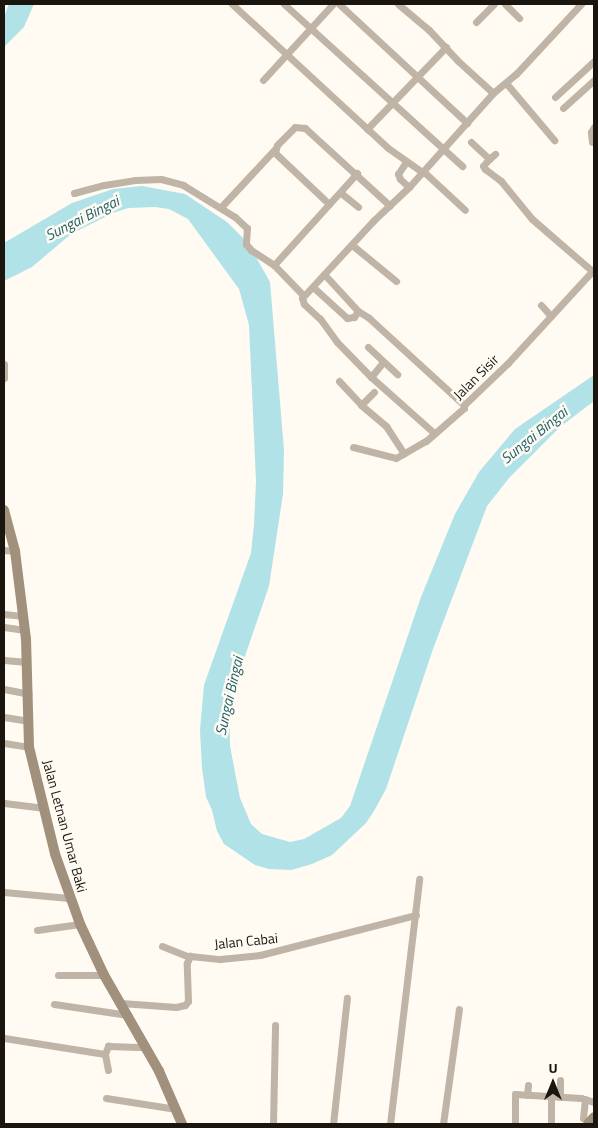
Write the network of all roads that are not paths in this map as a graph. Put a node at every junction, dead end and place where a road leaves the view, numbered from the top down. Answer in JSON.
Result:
{"nodes":[{"id":1,"x":232,"y":4,"type":"edge"},
{"id":2,"x":284,"y":4,"type":"edge"},
{"id":3,"x":332,"y":4,"type":"edge"},
{"id":4,"x":339,"y":4,"type":"edge"},
{"id":5,"x":398,"y":4,"type":"edge"},
{"id":6,"x":494,"y":4,"type":"edge"},
{"id":7,"x":505,"y":4,"type":"edge"},
{"id":8,"x":581,"y":4,"type":"edge"},
{"id":9,"x":519,"y":18,"type":"dead end"},
{"id":10,"x":476,"y":22,"type":"dead end"},
{"id":11,"x":310,"y":29,"type":"junction"},
{"id":12,"x":446,"y":46,"type":"junction"},
{"id":13,"x":287,"y":56,"type":"junction"},
{"id":14,"x":594,"y":61,"type":"edge"},
{"id":15,"x":416,"y":76,"type":"junction"},
{"id":16,"x":263,"y":80,"type":"dead end"},
{"id":17,"x":594,"y":80,"type":"edge"},
{"id":18,"x":506,"y":83,"type":"junction"},
{"id":19,"x":493,"y":94,"type":"junction"},
{"id":20,"x":555,"y":97,"type":"dead end"},
{"id":21,"x":393,"y":101,"type":"junction"},
{"id":22,"x":563,"y":108,"type":"dead end"},
{"id":23,"x":467,"y":123,"type":"junction"},
{"id":24,"x":594,"y":126,"type":"edge"},
{"id":25,"x":368,"y":129,"type":"junction"},
{"id":26,"x":554,"y":140,"type":"dead end"},
{"id":27,"x":471,"y":142,"type":"dead end"},
{"id":28,"x":592,"y":142,"type":"dead end"},
{"id":29,"x":444,"y":148,"type":"junction"},
{"id":30,"x":275,"y":149,"type":"junction"},
{"id":31,"x":406,"y":162,"type":"junction"},
{"id":32,"x":462,"y":166,"type":"dead end"},
{"id":33,"x":423,"y":171,"type":"junction"},
{"id":34,"x":357,"y":174,"type":"junction"},
{"id":35,"x":409,"y":187,"type":"junction"},
{"id":36,"x":74,"y":193,"type":"dead end"},
{"id":37,"x":341,"y":193,"type":"junction"},
{"id":38,"x":329,"y":204,"type":"junction"},
{"id":39,"x":390,"y":206,"type":"junction"},
{"id":40,"x":221,"y":207,"type":"junction"},
{"id":41,"x":358,"y":207,"type":"dead end"},
{"id":42,"x":465,"y":210,"type":"dead end"},
{"id":43,"x":352,"y":245,"type":"junction"},
{"id":44,"x":274,"y":265,"type":"junction"},
{"id":45,"x":593,"y":270,"type":"edge"},
{"id":46,"x":324,"y":274,"type":"junction"},
{"id":47,"x":396,"y":281,"type":"dead end"},
{"id":48,"x":314,"y":287,"type":"junction"},
{"id":49,"x":303,"y":295,"type":"junction"},
{"id":50,"x":541,"y":305,"type":"dead end"},
{"id":51,"x":358,"y":311,"type":"junction"},
{"id":52,"x":551,"y":316,"type":"junction"},
{"id":53,"x":368,"y":347,"type":"dead end"},
{"id":54,"x":383,"y":362,"type":"junction"},
{"id":55,"x":4,"y":364,"type":"edge"},
{"id":56,"x":398,"y":374,"type":"dead end"},
{"id":57,"x":371,"y":377,"type":"junction"},
{"id":58,"x":4,"y":378,"type":"edge"},
{"id":59,"x":339,"y":381,"type":"dead end"},
{"id":60,"x":374,"y":392,"type":"dead end"},
{"id":61,"x":361,"y":405,"type":"junction"},
{"id":62,"x":464,"y":405,"type":"junction"},
{"id":63,"x":434,"y":433,"type":"junction"},
{"id":64,"x":353,"y":447,"type":"dead end"},
{"id":65,"x":404,"y":454,"type":"junction"},
{"id":66,"x":4,"y":510,"type":"edge"},
{"id":67,"x":4,"y":550,"type":"edge"},
{"id":68,"x":15,"y":551,"type":"junction"},
{"id":69,"x":4,"y":614,"type":"edge"},
{"id":70,"x":22,"y":616,"type":"junction"},
{"id":71,"x":4,"y":627,"type":"edge"},
{"id":72,"x":25,"y":630,"type":"junction"},
{"id":73,"x":4,"y":660,"type":"edge"},
{"id":74,"x":27,"y":662,"type":"junction"},
{"id":75,"x":4,"y":689,"type":"edge"},
{"id":76,"x":28,"y":694,"type":"junction"},
{"id":77,"x":4,"y":717,"type":"edge"},
{"id":78,"x":28,"y":721,"type":"junction"},
{"id":79,"x":4,"y":743,"type":"edge"},
{"id":80,"x":29,"y":747,"type":"junction"},
{"id":81,"x":4,"y":804,"type":"edge"},
{"id":82,"x":43,"y":808,"type":"junction"},
{"id":83,"x":419,"y":879,"type":"dead end"},
{"id":84,"x":4,"y":892,"type":"edge"},
{"id":85,"x":69,"y":898,"type":"junction"},
{"id":86,"x":416,"y":915,"type":"junction"},
{"id":87,"x":80,"y":924,"type":"junction"},
{"id":88,"x":37,"y":930,"type":"dead end"},
{"id":89,"x":162,"y":946,"type":"dead end"},
{"id":90,"x":189,"y":957,"type":"junction"},
{"id":91,"x":58,"y":975,"type":"dead end"},
{"id":92,"x":104,"y":975,"type":"junction"},
{"id":93,"x":347,"y":998,"type":"dead end"},
{"id":94,"x":120,"y":1003,"type":"junction"},
{"id":95,"x":54,"y":1004,"type":"dead end"},
{"id":96,"x":459,"y":1009,"type":"dead end"},
{"id":97,"x":128,"y":1015,"type":"junction"},
{"id":98,"x":275,"y":1025,"type":"dead end"},
{"id":99,"x":4,"y":1038,"type":"edge"},
{"id":100,"x":146,"y":1047,"type":"junction"},
{"id":101,"x":105,"y":1054,"type":"junction"},
{"id":102,"x":108,"y":1070,"type":"dead end"},
{"id":103,"x":560,"y":1080,"type":"dead end"},
{"id":104,"x":528,"y":1085,"type":"dead end"},
{"id":105,"x":527,"y":1095,"type":"junction"},
{"id":106,"x":551,"y":1096,"type":"junction"},
{"id":107,"x":560,"y":1097,"type":"junction"},
{"id":108,"x":106,"y":1098,"type":"dead end"},
{"id":109,"x":584,"y":1099,"type":"junction"},
{"id":110,"x":594,"y":1102,"type":"edge"},
{"id":111,"x":176,"y":1108,"type":"junction"},
{"id":112,"x":594,"y":1116,"type":"edge"},
{"id":113,"x":586,"y":1121,"type":"edge"},
{"id":114,"x":551,"y":1123,"type":"dead end"},
{"id":115,"x":182,"y":1124,"type":"edge"},
{"id":116,"x":273,"y":1124,"type":"edge"},
{"id":117,"x":333,"y":1124,"type":"edge"},
{"id":118,"x":390,"y":1124,"type":"edge"},
{"id":119,"x":444,"y":1124,"type":"edge"},
{"id":120,"x":515,"y":1124,"type":"edge"}],
"edges":[{"from":1,"to":13,"type":"street"},
{"from":2,"to":11,"type":"street"},
{"from":3,"to":11,"type":"street"},
{"from":4,"to":15,"type":"street"},
{"from":5,"to":12,"type":"street"},
{"from":6,"to":10,"type":"street"},
{"from":7,"to":9,"type":"street"},
{"from":8,"to":18,"type":"street"},
{"from":11,"to":13,"type":"street"},
{"from":11,"to":21,"type":"street"},
{"from":12,"to":15,"type":"street"},
{"from":12,"to":19,"type":"street"},
{"from":13,"to":16,"type":"street"},
{"from":13,"to":25,"type":"street"},
{"from":14,"to":20,"type":"street"},
{"from":15,"to":21,"type":"street"},
{"from":15,"to":23,"type":"street"},
{"from":17,"to":22,"type":"street"},
{"from":18,"to":19,"type":"street"},
{"from":18,"to":26,"type":"street"},
{"from":19,"to":23,"type":"street"},
{"from":21,"to":25,"type":"street"},
{"from":21,"to":29,"type":"street"},
{"from":23,"to":29,"type":"street"},
{"from":24,"to":28,"type":"street"},
{"from":25,"to":31,"type":"street"},
{"from":27,"to":45,"type":"street"},
{"from":29,"to":32,"type":"street"},
{"from":29,"to":33,"type":"street"},
{"from":30,"to":34,"type":"street"},
{"from":30,"to":38,"type":"street"},
{"from":30,"to":40,"type":"street"},
{"from":31,"to":33,"type":"street"},
{"from":31,"to":35,"type":"street"},
{"from":33,"to":35,"type":"street"},
{"from":33,"to":42,"type":"street"},
{"from":34,"to":37,"type":"street"},
{"from":34,"to":39,"type":"street"},
{"from":35,"to":39,"type":"street"},
{"from":36,"to":40,"type":"street"},
{"from":37,"to":38,"type":"street"},
{"from":37,"to":41,"type":"street"},
{"from":38,"to":44,"type":"street"},
{"from":39,"to":43,"type":"street"},
{"from":40,"to":44,"type":"street"},
{"from":43,"to":46,"type":"street"},
{"from":43,"to":47,"type":"street"},
{"from":44,"to":49,"type":"street"},
{"from":45,"to":52,"type":"street","name":"Jalan Sisir"},
{"from":46,"to":48,"type":"street"},
{"from":46,"to":51,"type":"street"},
{"from":48,"to":49,"type":"street"},
{"from":48,"to":51,"type":"street"},
{"from":49,"to":57,"type":"street"},
{"from":50,"to":52,"type":"street"},
{"from":51,"to":62,"type":"street"},
{"from":52,"to":62,"type":"street","name":"Jalan Sisir"},
{"from":53,"to":54,"type":"street"},
{"from":54,"to":56,"type":"street"},
{"from":54,"to":57,"type":"street"},
{"from":55,"to":58,"type":"street"},
{"from":57,"to":63,"type":"street"},
{"from":59,"to":61,"type":"street"},
{"from":60,"to":61,"type":"street"},
{"from":61,"to":65,"type":"street"},
{"from":62,"to":63,"type":"street","name":"Jalan Sisir"},
{"from":63,"to":65,"type":"street","name":"Jalan Sisir"},
{"from":64,"to":65,"type":"street","name":"Jalan Sisir"},
{"from":66,"to":68,"type":"street","name":"Jalan Letnan Umar Baki"},
{"from":67,"to":68,"type":"street"},
{"from":68,"to":70,"type":"street","name":"Jalan Letnan Umar Baki"},
{"from":69,"to":70,"type":"street"},
{"from":70,"to":72,"type":"street","name":"Jalan Letnan Umar Baki"},
{"from":71,"to":72,"type":"street"},
{"from":72,"to":74,"type":"street","name":"Jalan Letnan Umar Baki"},
{"from":73,"to":74,"type":"street"},
{"from":74,"to":76,"type":"street","name":"Jalan Letnan Umar Baki"},
{"from":75,"to":76,"type":"street"},
{"from":76,"to":78,"type":"street","name":"Jalan Letnan Umar Baki"},
{"from":77,"to":78,"type":"street"},
{"from":78,"to":80,"type":"street","name":"Jalan Letnan Umar Baki"},
{"from":79,"to":80,"type":"street"},
{"from":80,"to":82,"type":"street","name":"Jalan Letnan Umar Baki"},
{"from":81,"to":82,"type":"street"},
{"from":82,"to":85,"type":"street","name":"Jalan Letnan Umar Baki"},
{"from":83,"to":86,"type":"street"},
{"from":84,"to":85,"type":"street"},
{"from":85,"to":87,"type":"street","name":"Jalan Letnan Umar Baki"},
{"from":86,"to":90,"type":"street","name":"Jalan Cabai"},
{"from":86,"to":118,"type":"street"},
{"from":87,"to":88,"type":"street"},
{"from":87,"to":92,"type":"street","name":"Jalan Letnan Umar Baki"},
{"from":89,"to":90,"type":"street","name":"Jalan Cabai"},
{"from":90,"to":94,"type":"street"},
{"from":91,"to":92,"type":"street"},
{"from":92,"to":94,"type":"street","name":"Jalan Letnan Umar Baki"},
{"from":93,"to":117,"type":"street"},
{"from":94,"to":97,"type":"street","name":"Jalan Letnan Umar Baki"},
{"from":95,"to":97,"type":"street"},
{"from":96,"to":119,"type":"street"},
{"from":97,"to":100,"type":"street","name":"Jalan Letnan Umar Baki"},
{"from":98,"to":116,"type":"street"},
{"from":99,"to":101,"type":"street"},
{"from":100,"to":101,"type":"street"},
{"from":100,"to":111,"type":"street","name":"Jalan Letnan Umar Baki"},
{"from":101,"to":102,"type":"street"},
{"from":103,"to":107,"type":"street"},
{"from":104,"to":105,"type":"street"},
{"from":105,"to":106,"type":"street"},
{"from":105,"to":120,"type":"street"},
{"from":106,"to":107,"type":"street"},
{"from":106,"to":114,"type":"street"},
{"from":107,"to":109,"type":"street"},
{"from":108,"to":111,"type":"street"},
{"from":109,"to":110,"type":"street"},
{"from":109,"to":113,"type":"street"},
{"from":111,"to":115,"type":"street","name":"Jalan Letnan Umar Baki"},
{"from":112,"to":113,"type":"street"}]}
